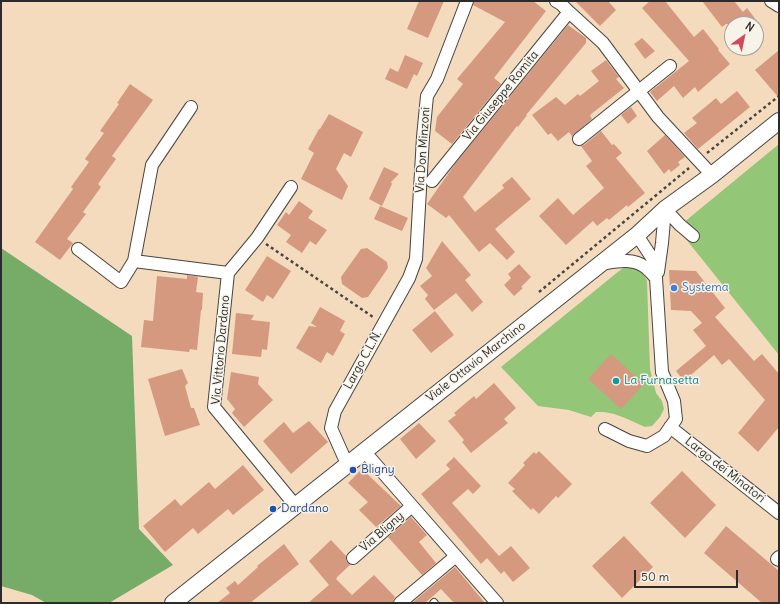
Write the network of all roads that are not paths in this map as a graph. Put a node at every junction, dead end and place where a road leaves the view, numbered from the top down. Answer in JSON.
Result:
{"nodes":[{"id":1,"x":467,"y":1,"type":"edge"},
{"id":2,"x":556,"y":1,"type":"edge"},
{"id":3,"x":771,"y":1,"type":"edge"},
{"id":4,"x":779,"y":6,"type":"edge"},
{"id":5,"x":569,"y":12,"type":"junction"},
{"id":6,"x":670,"y":66,"type":"dead end"},
{"id":7,"x":639,"y":91,"type":"junction"},
{"id":8,"x":191,"y":107,"type":"dead end"},
{"id":9,"x":779,"y":121,"type":"edge"},
{"id":10,"x":579,"y":139,"type":"dead end"},
{"id":11,"x":712,"y":175,"type":"junction"},
{"id":12,"x":432,"y":181,"type":"dead end"},
{"id":13,"x":291,"y":187,"type":"dead end"},
{"id":14,"x":665,"y":210,"type":"junction"},
{"id":15,"x":637,"y":235,"type":"junction"},
{"id":16,"x":693,"y":236,"type":"dead end"},
{"id":17,"x":78,"y":249,"type":"dead end"},
{"id":18,"x":416,"y":259,"type":"joint"},
{"id":19,"x":134,"y":260,"type":"junction"},
{"id":20,"x":600,"y":264,"type":"junction"},
{"id":21,"x":228,"y":273,"type":"junction"},
{"id":22,"x":656,"y":278,"type":"junction"},
{"id":23,"x":670,"y":427,"type":"junction"},
{"id":24,"x":605,"y":429,"type":"dead end"},
{"id":25,"x":364,"y":451,"type":"junction"},
{"id":26,"x":347,"y":464,"type":"junction"},
{"id":27,"x":295,"y":505,"type":"junction"},
{"id":28,"x":412,"y":506,"type":"junction"},
{"id":29,"x":779,"y":513,"type":"edge"},
{"id":30,"x":456,"y":556,"type":"junction"},
{"id":31,"x":779,"y":556,"type":"edge"},
{"id":32,"x":353,"y":558,"type":"dead end"},
{"id":33,"x":779,"y":560,"type":"edge"},
{"id":34,"x":172,"y":603,"type":"edge"},
{"id":35,"x":400,"y":603,"type":"edge"},
{"id":36,"x":497,"y":603,"type":"edge"}],
"edges":[{"from":1,"to":18,"type":"street","name":"Via Don Minzoni"},
{"from":2,"to":5,"type":"street"},
{"from":3,"to":4,"type":"street"},
{"from":5,"to":7,"type":"street"},
{"from":5,"to":12,"type":"street","name":"Via Giuseppe Romita"},
{"from":6,"to":7,"type":"street"},
{"from":7,"to":10,"type":"street"},
{"from":7,"to":11,"type":"street"},
{"from":8,"to":19,"type":"street"},
{"from":9,"to":11,"type":"street","name":"Viale Ottavio Marchino"},
{"from":11,"to":14,"type":"street","name":"Viale Ottavio Marchino"},
{"from":13,"to":21,"type":"street"},
{"from":14,"to":15,"type":"street","name":"Viale Ottavio Marchino"},
{"from":14,"to":16,"type":"street"},
{"from":14,"to":22,"type":"street"},
{"from":15,"to":20,"type":"street","name":"Viale Ottavio Marchino"},
{"from":15,"to":22,"type":"street"},
{"from":17,"to":19,"type":"street"},
{"from":18,"to":26,"type":"street","name":"Largo C.L.N."},
{"from":19,"to":21,"type":"street"},
{"from":20,"to":22,"type":"street"},
{"from":20,"to":25,"type":"street","name":"Viale Ottavio Marchino"},
{"from":21,"to":27,"type":"street","name":"Via Vittorio Dardano"},
{"from":22,"to":23,"type":"street"},
{"from":23,"to":24,"type":"street"},
{"from":23,"to":29,"type":"street","name":"Largo dei Minatori"},
{"from":25,"to":26,"type":"street","name":"Viale Ottavio Marchino"},
{"from":25,"to":28,"type":"street","name":"Via Bligny"},
{"from":26,"to":27,"type":"street","name":"Viale Ottavio Marchino"},
{"from":27,"to":34,"type":"street","name":"Viale Ottavio Marchino"},
{"from":28,"to":30,"type":"street","name":"Via Bligny"},
{"from":28,"to":32,"type":"street","name":"Via Bligny"},
{"from":30,"to":35,"type":"street"},
{"from":30,"to":36,"type":"street","name":"Via Bligny"},
{"from":31,"to":33,"type":"street"}]}
